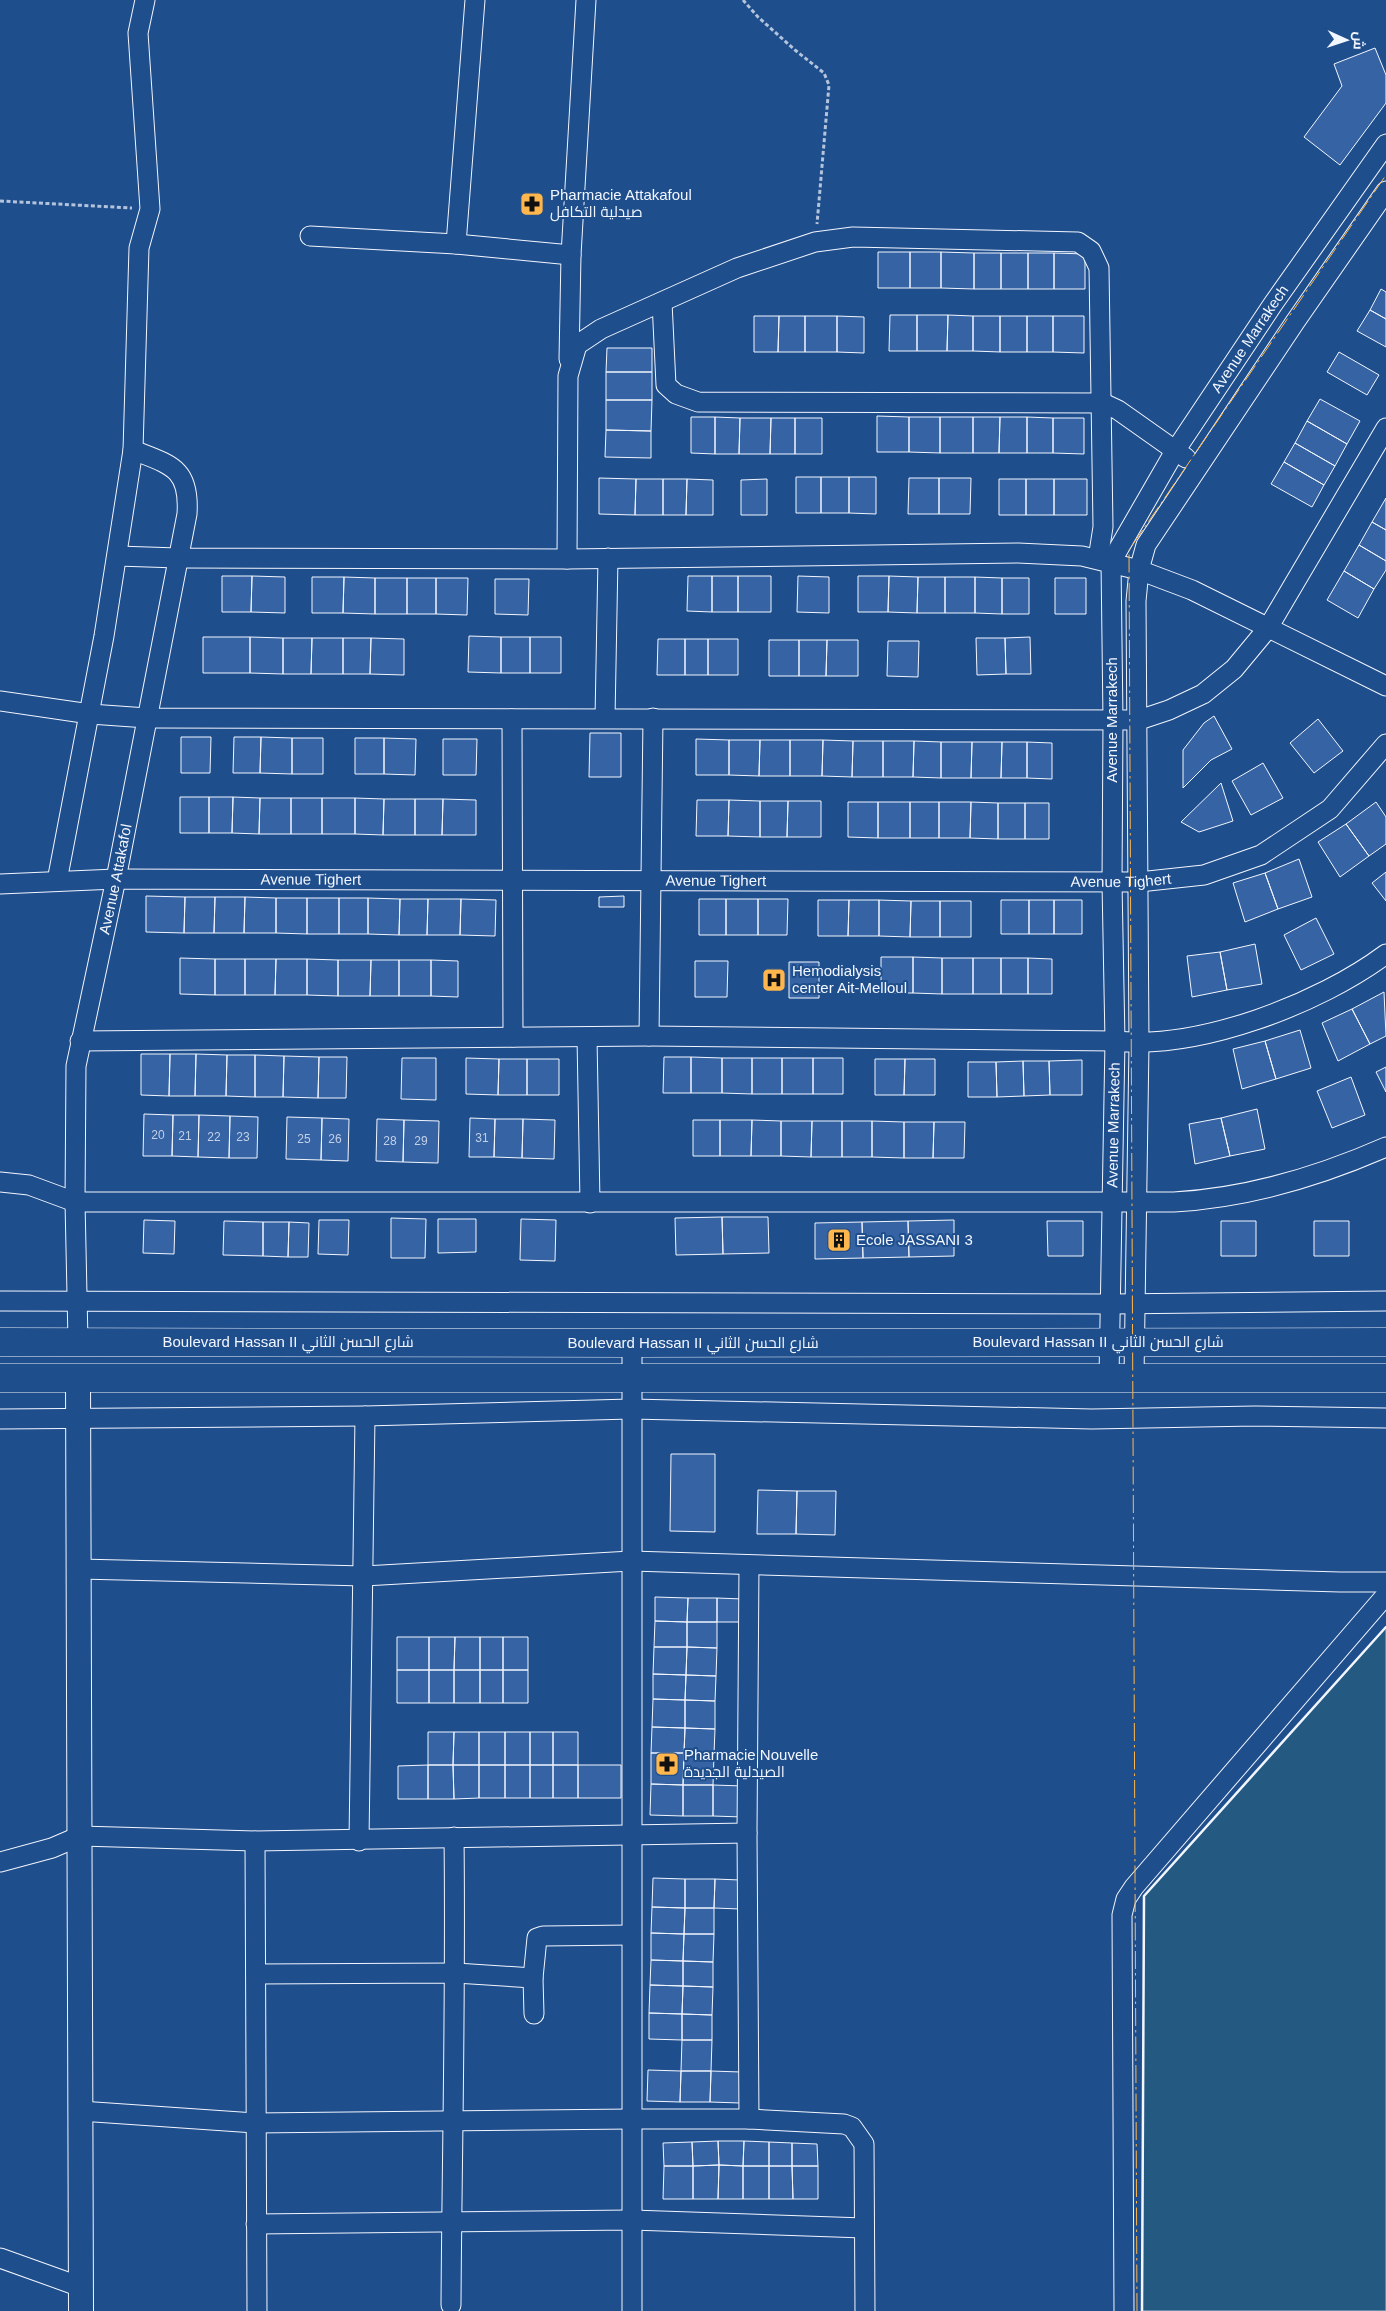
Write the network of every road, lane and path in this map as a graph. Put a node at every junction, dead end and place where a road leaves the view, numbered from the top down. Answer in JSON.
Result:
{"nodes":[{"id":1,"x":145,"y":0,"type":"edge"},
{"id":2,"x":475,"y":0,"type":"edge"},
{"id":3,"x":586,"y":0,"type":"edge"},
{"id":4,"x":743,"y":0,"type":"edge"},
{"id":5,"x":1386,"y":144,"type":"edge"},
{"id":6,"x":1386,"y":192,"type":"edge"},
{"id":7,"x":0,"y":201,"type":"edge"},
{"id":8,"x":150,"y":208,"type":"junction"},
{"id":9,"x":1325,"y":233,"type":"junction"},
{"id":10,"x":310,"y":236,"type":"dead end"},
{"id":11,"x":815,"y":242,"type":"junction"},
{"id":12,"x":456,"y":244,"type":"junction"},
{"id":13,"x":1350,"y":244,"type":"junction"},
{"id":14,"x":571,"y":255,"type":"junction"},
{"id":15,"x":662,"y":302,"type":"junction"},
{"id":16,"x":1273,"y":304,"type":"junction"},
{"id":17,"x":1295,"y":322,"type":"junction"},
{"id":18,"x":568,"y":376,"type":"junction"},
{"id":19,"x":1103,"y":403,"type":"junction"},
{"id":20,"x":1386,"y":428,"type":"edge"},
{"id":21,"x":133,"y":450,"type":"junction"},
{"id":22,"x":1175,"y":451,"type":"junction"},
{"id":23,"x":1198,"y":464,"type":"junction"},
{"id":24,"x":117,"y":556,"type":"junction"},
{"id":25,"x":178,"y":558,"type":"junction"},
{"id":26,"x":608,"y":558,"type":"junction"},
{"id":27,"x":567,"y":559,"type":"junction"},
{"id":28,"x":1104,"y":561,"type":"junction"},
{"id":29,"x":1139,"y":570,"type":"junction"},
{"id":30,"x":1268,"y":628,"type":"junction"},
{"id":31,"x":1386,"y":686,"type":"edge"},
{"id":32,"x":0,"y":701,"type":"edge"},
{"id":33,"x":90,"y":714,"type":"junction"},
{"id":34,"x":147,"y":718,"type":"junction"},
{"id":35,"x":605,"y":718,"type":"junction"},
{"id":36,"x":653,"y":718,"type":"junction"},
{"id":37,"x":512,"y":719,"type":"junction"},
{"id":38,"x":1139,"y":720,"type":"junction"},
{"id":39,"x":1113,"y":721,"type":"junction"},
{"id":40,"x":1386,"y":744,"type":"edge"},
{"id":41,"x":116,"y":879,"type":"junction"},
{"id":42,"x":512,"y":879,"type":"junction"},
{"id":43,"x":652,"y":880,"type":"junction"},
{"id":44,"x":57,"y":881,"type":"junction"},
{"id":45,"x":1139,"y":882,"type":"junction"},
{"id":46,"x":1112,"y":883,"type":"junction"},
{"id":47,"x":0,"y":884,"type":"edge"},
{"id":48,"x":1386,"y":954,"type":"edge"},
{"id":49,"x":649,"y":1036,"type":"junction"},
{"id":50,"x":513,"y":1037,"type":"junction"},
{"id":51,"x":587,"y":1037,"type":"junction"},
{"id":52,"x":80,"y":1041,"type":"junction"},
{"id":53,"x":1114,"y":1041,"type":"junction"},
{"id":54,"x":1139,"y":1044,"type":"junction"},
{"id":55,"x":1386,"y":1147,"type":"edge"},
{"id":56,"x":0,"y":1182,"type":"edge"},
{"id":57,"x":75,"y":1202,"type":"junction"},
{"id":58,"x":1113,"y":1202,"type":"junction"},
{"id":59,"x":1138,"y":1202,"type":"junction"},
{"id":60,"x":590,"y":1203,"type":"junction"},
{"id":61,"x":79,"y":1300,"type":"junction"},
{"id":62,"x":0,"y":1301,"type":"edge"},
{"id":63,"x":1386,"y":1301,"type":"edge"},
{"id":64,"x":1136,"y":1303,"type":"junction"},
{"id":65,"x":1111,"y":1304,"type":"junction"},
{"id":66,"x":78,"y":1341,"type":"junction"},
{"id":67,"x":0,"y":1342,"type":"edge"},
{"id":68,"x":1122,"y":1342,"type":"junction"},
{"id":69,"x":1386,"y":1342,"type":"edge"},
{"id":70,"x":632,"y":1344,"type":"junction"},
{"id":71,"x":632,"y":1377,"type":"junction"},
{"id":72,"x":1121,"y":1377,"type":"junction"},
{"id":73,"x":0,"y":1378,"type":"edge"},
{"id":74,"x":78,"y":1378,"type":"junction"},
{"id":75,"x":1386,"y":1378,"type":"edge"},
{"id":76,"x":631,"y":1409,"type":"junction"},
{"id":77,"x":365,"y":1416,"type":"junction"},
{"id":78,"x":1386,"y":1418,"type":"edge"},
{"id":79,"x":0,"y":1419,"type":"edge"},
{"id":80,"x":79,"y":1419,"type":"junction"},
{"id":81,"x":631,"y":1561,"type":"junction"},
{"id":82,"x":748,"y":1565,"type":"junction"},
{"id":83,"x":79,"y":1569,"type":"junction"},
{"id":84,"x":364,"y":1576,"type":"junction"},
{"id":85,"x":1386,"y":1582,"type":"edge"},
{"id":86,"x":1386,"y":1595,"type":"edge"},
{"id":87,"x":746,"y":1833,"type":"junction"},
{"id":88,"x":631,"y":1834,"type":"junction"},
{"id":89,"x":80,"y":1836,"type":"junction"},
{"id":90,"x":454,"y":1837,"type":"junction"},
{"id":91,"x":255,"y":1841,"type":"junction"},
{"id":92,"x":359,"y":1841,"type":"junction"},
{"id":93,"x":0,"y":1862,"type":"edge"},
{"id":94,"x":631,"y":1935,"type":"junction"},
{"id":95,"x":456,"y":1973,"type":"junction"},
{"id":96,"x":256,"y":1974,"type":"junction"},
{"id":97,"x":533,"y":1978,"type":"junction"},
{"id":98,"x":534,"y":2014,"type":"dead end"},
{"id":99,"x":80,"y":2110,"type":"junction"},
{"id":100,"x":632,"y":2119,"type":"junction"},
{"id":101,"x":749,"y":2119,"type":"junction"},
{"id":102,"x":452,"y":2120,"type":"junction"},
{"id":103,"x":255,"y":2123,"type":"junction"},
{"id":104,"x":632,"y":2220,"type":"junction"},
{"id":105,"x":451,"y":2222,"type":"junction"},
{"id":106,"x":256,"y":2224,"type":"junction"},
{"id":107,"x":864,"y":2228,"type":"junction"},
{"id":108,"x":0,"y":2258,"type":"edge"},
{"id":109,"x":81,"y":2287,"type":"junction"},
{"id":110,"x":451,"y":2305,"type":"dead end"},
{"id":111,"x":81,"y":2311,"type":"edge"},
{"id":112,"x":257,"y":2311,"type":"edge"},
{"id":113,"x":632,"y":2311,"type":"edge"},
{"id":114,"x":865,"y":2311,"type":"edge"},
{"id":115,"x":1124,"y":2311,"type":"edge"}],
"edges":[{"from":1,"to":8,"type":"street"},
{"from":2,"to":12,"type":"street"},
{"from":3,"to":14,"type":"street"},
{"from":4,"to":11,"type":"path"},
{"from":5,"to":9,"type":"street","name":"Avenue Marrakech"},
{"from":6,"to":13,"type":"street","name":"Avenue Marrakech"},
{"from":7,"to":8,"type":"path"},
{"from":8,"to":21,"type":"street"},
{"from":9,"to":13,"type":"street"},
{"from":9,"to":16,"type":"street","name":"Avenue Marrakech"},
{"from":10,"to":12,"type":"street"},
{"from":11,"to":15,"type":"street"},
{"from":11,"to":19,"type":"street"},
{"from":12,"to":14,"type":"street"},
{"from":13,"to":17,"type":"street","name":"Avenue Marrakech"},
{"from":14,"to":18,"type":"street"},
{"from":15,"to":18,"type":"street"},
{"from":15,"to":19,"type":"street"},
{"from":16,"to":17,"type":"street"},
{"from":16,"to":22,"type":"street","name":"Avenue Marrakech"},
{"from":17,"to":23,"type":"street","name":"Avenue Marrakech"},
{"from":18,"to":27,"type":"street"},
{"from":19,"to":22,"type":"street"},
{"from":19,"to":28,"type":"street"},
{"from":20,"to":30,"type":"street"},
{"from":21,"to":24,"type":"street"},
{"from":21,"to":25,"type":"street","name":"Avenue Attakafol"},
{"from":22,"to":23,"type":"street"},
{"from":22,"to":28,"type":"street","name":"Avenue Marrakech"},
{"from":23,"to":29,"type":"street","name":"Avenue Marrakech"},
{"from":24,"to":25,"type":"street"},
{"from":24,"to":33,"type":"street"},
{"from":25,"to":27,"type":"street"},
{"from":25,"to":34,"type":"street","name":"Avenue Attakafol"},
{"from":26,"to":27,"type":"street"},
{"from":26,"to":28,"type":"street"},
{"from":26,"to":35,"type":"street"},
{"from":28,"to":29,"type":"street"},
{"from":28,"to":39,"type":"street","name":"Avenue Marrakech"},
{"from":29,"to":30,"type":"street"},
{"from":29,"to":38,"type":"street","name":"Avenue Marrakech"},
{"from":30,"to":31,"type":"street"},
{"from":30,"to":38,"type":"street"},
{"from":32,"to":33,"type":"street"},
{"from":33,"to":34,"type":"street"},
{"from":33,"to":44,"type":"street"},
{"from":34,"to":37,"type":"street"},
{"from":34,"to":41,"type":"street","name":"Avenue Attakafol"},
{"from":35,"to":36,"type":"street"},
{"from":35,"to":37,"type":"street"},
{"from":36,"to":39,"type":"street"},
{"from":36,"to":43,"type":"street"},
{"from":37,"to":42,"type":"street"},
{"from":38,"to":39,"type":"street"},
{"from":38,"to":45,"type":"street","name":"Avenue Marrakech"},
{"from":39,"to":46,"type":"street","name":"Avenue Marrakech"},
{"from":40,"to":45,"type":"street","name":"Avenue Tighert"},
{"from":41,"to":42,"type":"street","name":"Avenue Tighert"},
{"from":41,"to":44,"type":"street","name":"Avenue Tighert"},
{"from":41,"to":52,"type":"street","name":"Avenue Attakafol"},
{"from":42,"to":43,"type":"street","name":"Avenue Tighert"},
{"from":42,"to":50,"type":"street"},
{"from":43,"to":46,"type":"street","name":"Avenue Tighert"},
{"from":43,"to":49,"type":"street"},
{"from":44,"to":47,"type":"street","name":"Avenue Tighert"},
{"from":45,"to":46,"type":"street","name":"Avenue Tighert"},
{"from":45,"to":54,"type":"street","name":"Avenue Marrakech"},
{"from":46,"to":53,"type":"street","name":"Avenue Marrakech"},
{"from":48,"to":54,"type":"street"},
{"from":49,"to":51,"type":"street"},
{"from":49,"to":53,"type":"street"},
{"from":50,"to":51,"type":"street"},
{"from":50,"to":52,"type":"street"},
{"from":51,"to":60,"type":"street"},
{"from":52,"to":57,"type":"street","name":"Avenue Attakafol"},
{"from":53,"to":54,"type":"street"},
{"from":53,"to":58,"type":"street","name":"Avenue Marrakech"},
{"from":54,"to":59,"type":"street","name":"Avenue Marrakech"},
{"from":55,"to":59,"type":"street"},
{"from":56,"to":57,"type":"street"},
{"from":57,"to":60,"type":"street"},
{"from":57,"to":61,"type":"street","name":"Avenue Attakafol"},
{"from":58,"to":59,"type":"street"},
{"from":58,"to":60,"type":"street"},
{"from":58,"to":65,"type":"street","name":"Avenue Marrakech"},
{"from":59,"to":64,"type":"street","name":"Avenue Marrakech"},
{"from":61,"to":62,"type":"street"},
{"from":61,"to":65,"type":"street"},
{"from":61,"to":66,"type":"street","name":"Avenue Attakafol"},
{"from":63,"to":64,"type":"street"},
{"from":64,"to":65,"type":"street"},
{"from":64,"to":68,"type":"street","name":"Avenue Marrakech"},
{"from":65,"to":68,"type":"street","name":"Avenue Marrakech"},
{"from":66,"to":67,"type":"main road","name":"Boulevard Hassan II شارع الحسن الثاني"},
{"from":66,"to":70,"type":"main road","name":"Boulevard Hassan II شارع الحسن الثاني"},
{"from":66,"to":74,"type":"main road"},
{"from":68,"to":69,"type":"main road","name":"Boulevard Hassan II شارع الحسن الثاني"},
{"from":68,"to":70,"type":"main road","name":"Boulevard Hassan II شارع الحسن الثاني"},
{"from":68,"to":72,"type":"street","name":"Avenue Marrakech"},
{"from":68,"to":72,"type":"street","name":"Avenue Marrakech"},
{"from":70,"to":71,"type":"street"},
{"from":71,"to":72,"type":"main road"},
{"from":71,"to":74,"type":"main road"},
{"from":71,"to":76,"type":"street"},
{"from":72,"to":75,"type":"main road"},
{"from":73,"to":74,"type":"main road"},
{"from":74,"to":80,"type":"street"},
{"from":76,"to":77,"type":"street"},
{"from":76,"to":78,"type":"street"},
{"from":76,"to":81,"type":"street"},
{"from":77,"to":80,"type":"street"},
{"from":77,"to":84,"type":"street"},
{"from":79,"to":80,"type":"street"},
{"from":80,"to":83,"type":"street"},
{"from":81,"to":82,"type":"street"},
{"from":81,"to":84,"type":"street"},
{"from":81,"to":88,"type":"street"},
{"from":82,"to":85,"type":"street"},
{"from":82,"to":87,"type":"street"},
{"from":83,"to":84,"type":"street"},
{"from":83,"to":89,"type":"street"},
{"from":84,"to":92,"type":"street"},
{"from":86,"to":115,"type":"street"},
{"from":87,"to":88,"type":"street"},
{"from":87,"to":101,"type":"street"},
{"from":88,"to":90,"type":"street"},
{"from":88,"to":94,"type":"street"},
{"from":89,"to":91,"type":"street"},
{"from":89,"to":93,"type":"street"},
{"from":89,"to":99,"type":"street"},
{"from":90,"to":92,"type":"street"},
{"from":90,"to":95,"type":"street"},
{"from":91,"to":92,"type":"street"},
{"from":91,"to":96,"type":"street"},
{"from":94,"to":97,"type":"street"},
{"from":94,"to":100,"type":"street"},
{"from":95,"to":96,"type":"street"},
{"from":95,"to":97,"type":"street"},
{"from":95,"to":102,"type":"street"},
{"from":96,"to":103,"type":"street"},
{"from":97,"to":98,"type":"street"},
{"from":99,"to":103,"type":"street"},
{"from":99,"to":109,"type":"street"},
{"from":100,"to":101,"type":"street"},
{"from":100,"to":102,"type":"street"},
{"from":100,"to":104,"type":"street"},
{"from":101,"to":107,"type":"street"},
{"from":102,"to":103,"type":"street"},
{"from":102,"to":105,"type":"street"},
{"from":103,"to":106,"type":"street"},
{"from":104,"to":105,"type":"street"},
{"from":104,"to":107,"type":"street"},
{"from":104,"to":113,"type":"street"},
{"from":105,"to":106,"type":"street"},
{"from":105,"to":110,"type":"street"},
{"from":106,"to":112,"type":"street"},
{"from":107,"to":114,"type":"street"},
{"from":108,"to":109,"type":"street"},
{"from":109,"to":111,"type":"street"}]}
